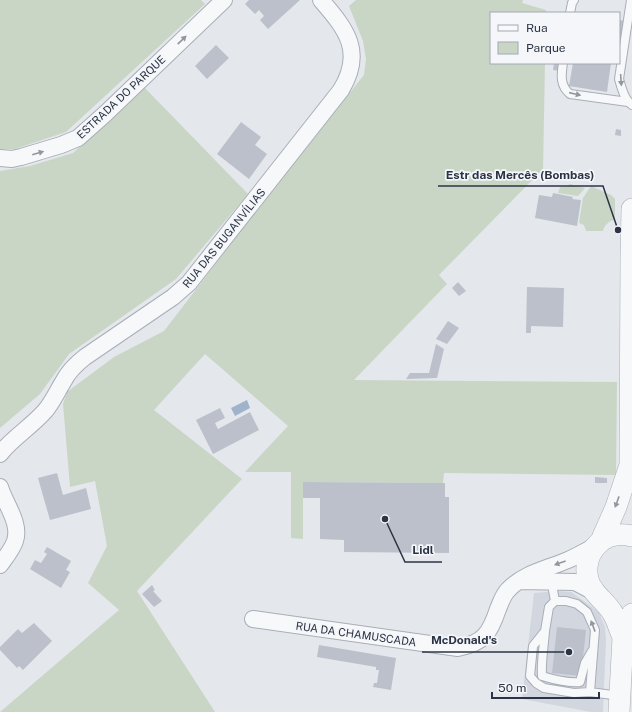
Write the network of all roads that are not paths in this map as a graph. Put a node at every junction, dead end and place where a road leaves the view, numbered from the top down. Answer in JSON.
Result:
{"nodes":[{"id":1,"x":224,"y":0,"type":"edge"},
{"id":2,"x":321,"y":0,"type":"edge"},
{"id":3,"x":574,"y":0,"type":"edge"},
{"id":4,"x":631,"y":0,"type":"edge"},
{"id":5,"x":570,"y":12,"type":"edge"},
{"id":6,"x":563,"y":64,"type":"edge"},
{"id":7,"x":630,"y":104,"type":"edge"},
{"id":8,"x":0,"y":158,"type":"edge"},
{"id":9,"x":632,"y":209,"type":"edge"},
{"id":10,"x":0,"y":454,"type":"edge"},
{"id":11,"x":631,"y":464,"type":"edge"},
{"id":12,"x":0,"y":487,"type":"edge"},
{"id":13,"x":632,"y":536,"type":"edge"},
{"id":14,"x":598,"y":544,"type":"junction"},
{"id":15,"x":0,"y":565,"type":"edge"},
{"id":16,"x":519,"y":581,"type":"junction"},
{"id":17,"x":556,"y":582,"type":"junction"},
{"id":18,"x":598,"y":595,"type":"junction"},
{"id":19,"x":555,"y":601,"type":"junction"},
{"id":20,"x":632,"y":603,"type":"edge"},
{"id":21,"x":632,"y":614,"type":"edge"},
{"id":22,"x":253,"y":619,"type":"dead end"},
{"id":23,"x":545,"y":631,"type":"junction"},
{"id":24,"x":623,"y":638,"type":"junction"},
{"id":25,"x":594,"y":648,"type":"junction"},
{"id":26,"x":590,"y":692,"type":"junction"},
{"id":27,"x":620,"y":704,"type":"edge"}],
"edges":[{"from":8,"to":1,"type":"street","name":"ESTRADA DO PARQUE","one_way":true},
{"from":2,"to":10,"type":"street","name":"RUA DAS BUGANVÍLIAS"},
{"from":3,"to":5,"type":"lane"},
{"from":4,"to":7,"type":"lane","one_way":true},
{"from":6,"to":7,"type":"lane","one_way":true},
{"from":9,"to":11,"type":"street"},
{"from":11,"to":14,"type":"street","one_way":true},
{"from":12,"to":15,"type":"street"},
{"from":13,"to":14,"type":"street"},
{"from":14,"to":16,"type":"street","name":"RUA DA CHAMUSCADA","one_way":true},
{"from":14,"to":18,"type":"street"},
{"from":16,"to":17,"type":"street"},
{"from":16,"to":22,"type":"street","name":"RUA DA CHAMUSCADA"},
{"from":17,"to":18,"type":"street"},
{"from":17,"to":19,"type":"lane"},
{"from":18,"to":20,"type":"street"},
{"from":18,"to":24,"type":"street"},
{"from":19,"to":23,"type":"lane"},
{"from":25,"to":19,"type":"lane","one_way":true},
{"from":21,"to":24,"type":"street"},
{"from":23,"to":25,"type":"lane"},
{"from":23,"to":26,"type":"lane"},
{"from":24,"to":27,"type":"street"},
{"from":25,"to":26,"type":"lane"},
{"from":26,"to":27,"type":"lane"}]}
